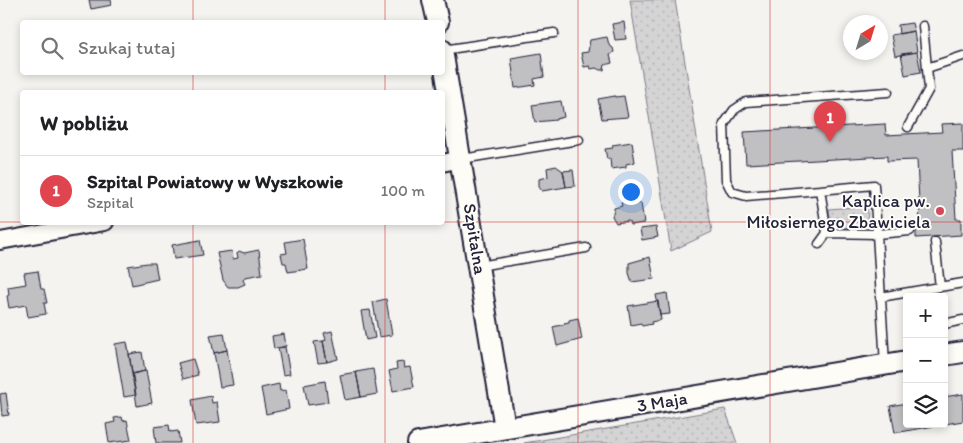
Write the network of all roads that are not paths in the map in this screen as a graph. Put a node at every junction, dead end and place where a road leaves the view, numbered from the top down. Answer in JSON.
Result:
{"nodes":[{"id":1,"x":433,"y":0,"type":"edge"},
{"id":2,"x":438,"y":20,"type":"edge"},
{"id":3,"x":923,"y":26,"type":"dead end"},
{"id":4,"x":554,"y":33,"type":"dead end"},
{"id":5,"x":445,"y":50,"type":"edge"},
{"id":6,"x":963,"y":56,"type":"edge"},
{"id":7,"x":927,"y":68,"type":"junction"},
{"id":8,"x":444,"y":75,"type":"edge"},
{"id":9,"x":888,"y":92,"type":"dead end"},
{"id":10,"x":908,"y":127,"type":"dead end"},
{"id":11,"x":579,"y":140,"type":"dead end"},
{"id":12,"x":452,"y":161,"type":"edge"},
{"id":13,"x":820,"y":190,"type":"junction"},
{"id":14,"x":88,"y":225,"type":"edge"},
{"id":15,"x":910,"y":230,"type":"dead end"},
{"id":16,"x":827,"y":233,"type":"junction"},
{"id":17,"x":876,"y":234,"type":"junction"},
{"id":18,"x":0,"y":241,"type":"edge"},
{"id":19,"x":935,"y":242,"type":"dead end"},
{"id":20,"x":818,"y":244,"type":"dead end"},
{"id":21,"x":586,"y":248,"type":"dead end"},
{"id":22,"x":479,"y":266,"type":"junction"},
{"id":23,"x":963,"y":283,"type":"edge"},
{"id":24,"x":940,"y":287,"type":"junction"},
{"id":25,"x":880,"y":297,"type":"junction"},
{"id":26,"x":963,"y":320,"type":"edge"},
{"id":27,"x":948,"y":323,"type":"edge"},
{"id":28,"x":963,"y":352,"type":"edge"},
{"id":29,"x":948,"y":354,"type":"edge"},
{"id":30,"x":903,"y":362,"type":"edge"},
{"id":31,"x":885,"y":365,"type":"junction"},
{"id":32,"x":505,"y":428,"type":"junction"},
{"id":33,"x":418,"y":443,"type":"edge"}],
"edges":[{"from":1,"to":2,"type":"street"},
{"from":3,"to":7,"type":"lane"},
{"from":4,"to":5,"type":"lane"},
{"from":6,"to":7,"type":"lane"},
{"from":7,"to":10,"type":"lane"},
{"from":8,"to":12,"type":"street","name":"Szpitalna"},
{"from":9,"to":13,"type":"lane"},
{"from":11,"to":12,"type":"lane"},
{"from":12,"to":22,"type":"street","name":"Szpitalna"},
{"from":13,"to":16,"type":"lane"},
{"from":13,"to":17,"type":"lane"},
{"from":14,"to":18,"type":"street"},
{"from":15,"to":17,"type":"lane"},
{"from":16,"to":17,"type":"lane"},
{"from":16,"to":20,"type":"lane"},
{"from":17,"to":25,"type":"lane"},
{"from":19,"to":24,"type":"lane"},
{"from":21,"to":22,"type":"lane"},
{"from":22,"to":32,"type":"street","name":"Szpitalna"},
{"from":23,"to":24,"type":"lane"},
{"from":24,"to":25,"type":"lane"},
{"from":25,"to":31,"type":"lane"},
{"from":26,"to":27,"type":"lane"},
{"from":28,"to":29,"type":"street"},
{"from":30,"to":31,"type":"street","name":"3 Maja"},
{"from":31,"to":32,"type":"street","name":"3 Maja"},
{"from":32,"to":33,"type":"street","name":"3 Maja"}]}
